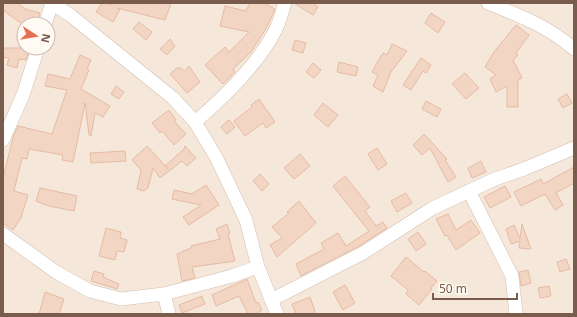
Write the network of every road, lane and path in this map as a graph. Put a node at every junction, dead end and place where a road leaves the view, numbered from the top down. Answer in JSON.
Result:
{"nodes":[{"id":1,"x":52,"y":3,"type":"edge"},
{"id":2,"x":285,"y":3,"type":"edge"},
{"id":3,"x":488,"y":3,"type":"edge"},
{"id":4,"x":48,"y":16,"type":"edge"},
{"id":5,"x":574,"y":49,"type":"edge"},
{"id":6,"x":35,"y":56,"type":"edge"},
{"id":7,"x":195,"y":122,"type":"junction"},
{"id":8,"x":3,"y":140,"type":"edge"},
{"id":9,"x":574,"y":148,"type":"edge"},
{"id":10,"x":469,"y":190,"type":"junction"},
{"id":11,"x":3,"y":234,"type":"edge"},
{"id":12,"x":258,"y":267,"type":"junction"},
{"id":13,"x":164,"y":294,"type":"junction"},
{"id":14,"x":271,"y":300,"type":"junction"},
{"id":15,"x":169,"y":314,"type":"edge"},
{"id":16,"x":277,"y":314,"type":"edge"},
{"id":17,"x":516,"y":314,"type":"edge"}],
"edges":[{"from":1,"to":4,"type":"street"},
{"from":1,"to":7,"type":"street"},
{"from":2,"to":7,"type":"street"},
{"from":3,"to":5,"type":"street"},
{"from":6,"to":8,"type":"street"},
{"from":7,"to":12,"type":"street"},
{"from":9,"to":10,"type":"street"},
{"from":10,"to":14,"type":"street"},
{"from":10,"to":17,"type":"street"},
{"from":11,"to":13,"type":"street"},
{"from":12,"to":13,"type":"street"},
{"from":12,"to":14,"type":"street"},
{"from":13,"to":15,"type":"street"},
{"from":14,"to":16,"type":"street"}]}
